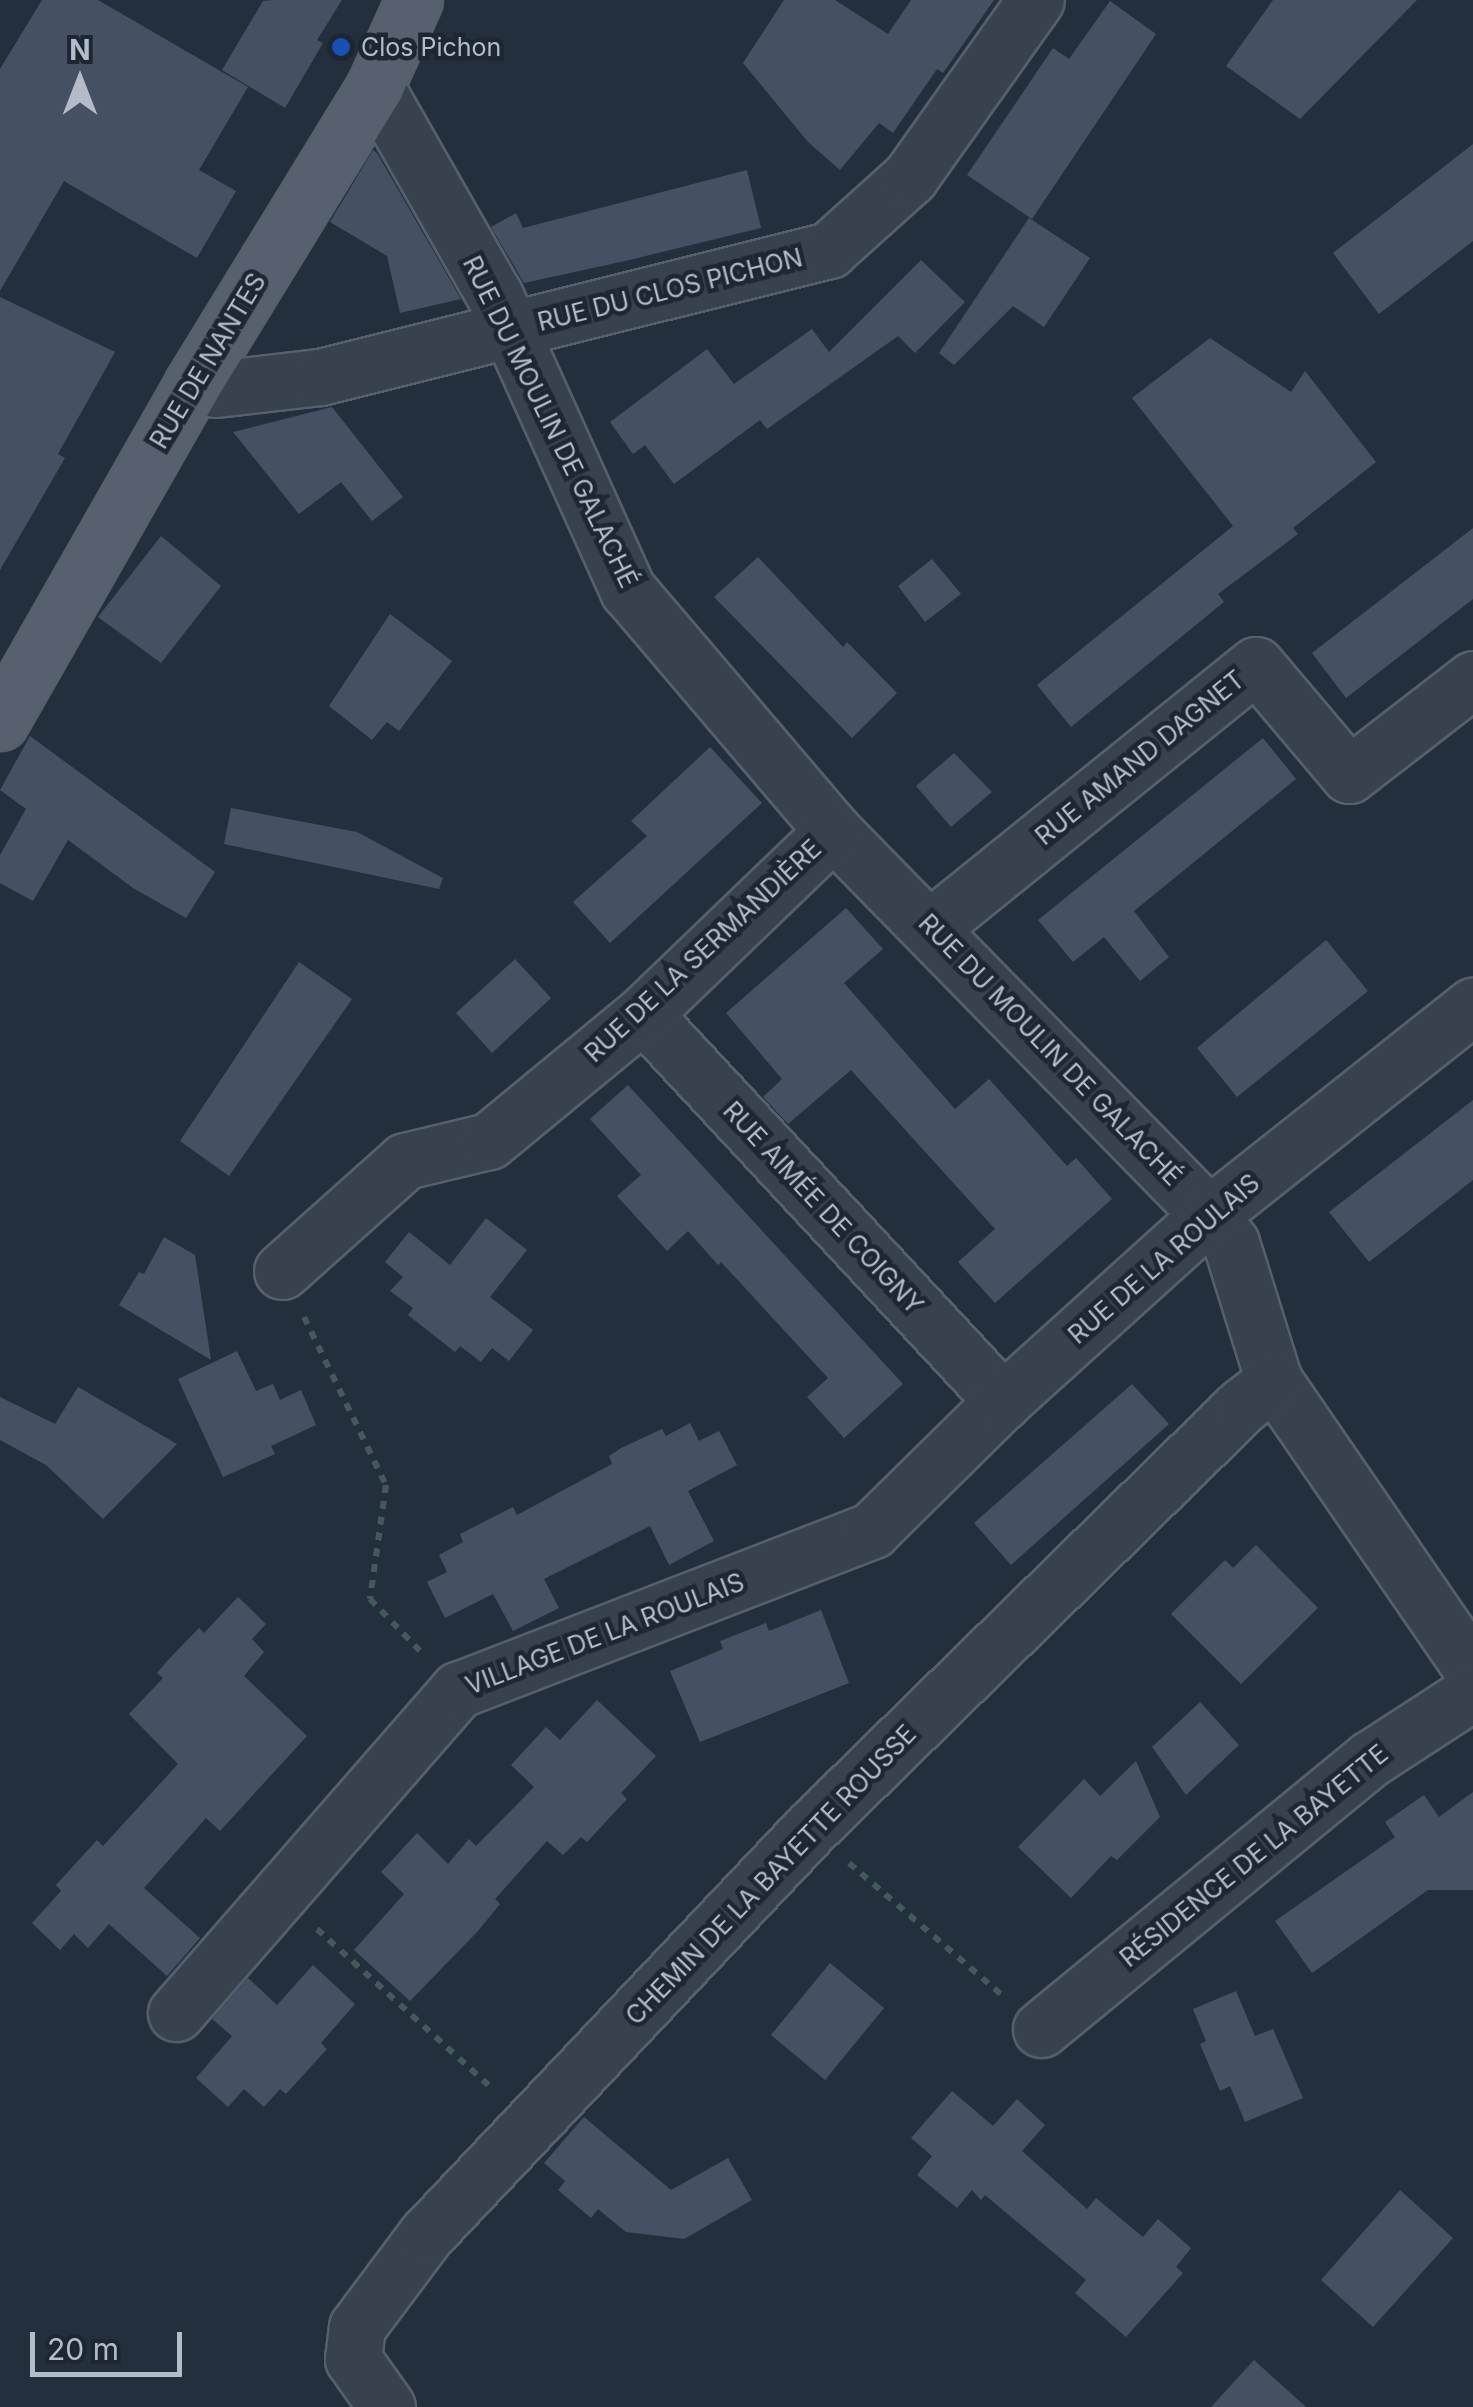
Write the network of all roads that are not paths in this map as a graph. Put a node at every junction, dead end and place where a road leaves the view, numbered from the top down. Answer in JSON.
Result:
{"nodes":[{"id":1,"x":414,"y":0,"type":"edge"},
{"id":2,"x":1036,"y":0,"type":"edge"},
{"id":3,"x":374,"y":86,"type":"junction"},
{"id":4,"x":510,"y":330,"type":"junction"},
{"id":5,"x":192,"y":385,"type":"junction"},
{"id":6,"x":1473,"y":679,"type":"edge"},
{"id":7,"x":0,"y":722,"type":"edge"},
{"id":8,"x":832,"y":830,"type":"junction"},
{"id":9,"x":931,"y":926,"type":"junction"},
{"id":10,"x":1473,"y":1006,"type":"edge"},
{"id":11,"x":643,"y":1014,"type":"junction"},
{"id":12,"x":1209,"y":1215,"type":"junction"},
{"id":13,"x":282,"y":1271,"type":"road end"},
{"id":14,"x":1274,"y":1381,"type":"junction"},
{"id":15,"x":1003,"y":1402,"type":"junction"},
{"id":16,"x":872,"y":1530,"type":"joint"},
{"id":17,"x":1473,"y":1671,"type":"edge"},
{"id":18,"x":1473,"y":1692,"type":"edge"},
{"id":19,"x":176,"y":2013,"type":"dead end"},
{"id":20,"x":1042,"y":2029,"type":"road end"},
{"id":21,"x":386,"y":2407,"type":"edge"}],
"edges":[{"from":1,"to":3,"type":"main road","name":"RUE DE NANTES"},
{"from":2,"to":4,"type":"street","name":"RUE DU CLOS PICHON"},
{"from":3,"to":4,"type":"street","name":"RUE DU MOULIN DE GALACHÉ"},
{"from":3,"to":5,"type":"main road","name":"RUE DE NANTES"},
{"from":4,"to":5,"type":"street","name":"RUE DU CLOS PICHON"},
{"from":4,"to":8,"type":"street","name":"RUE DU MOULIN DE GALACHÉ"},
{"from":5,"to":7,"type":"main road","name":"RUE DE NANTES"},
{"from":6,"to":9,"type":"street","name":"RUE AMAND DAGNET"},
{"from":8,"to":9,"type":"street","name":"RUE DU MOULIN DE GALACHÉ"},
{"from":8,"to":11,"type":"street","name":"RUE DE LA SERMANDIÈRE"},
{"from":9,"to":12,"type":"street","name":"RUE DU MOULIN DE GALACHÉ"},
{"from":10,"to":12,"type":"street","name":"RUE DE LA ROULAIS"},
{"from":11,"to":13,"type":"street","name":"RUE DE LA SERMANDIÈRE"},
{"from":11,"to":15,"type":"street","name":"RUE AIMÉE DE COIGNY"},
{"from":12,"to":14,"type":"street"},
{"from":12,"to":15,"type":"street","name":"RUE DE LA ROULAIS"},
{"from":14,"to":17,"type":"street"},
{"from":14,"to":21,"type":"street","name":"CHEMIN DE LA BAYETTE ROUSSE"},
{"from":15,"to":16,"type":"street","name":"RUE DE LA ROULAIS"},
{"from":16,"to":19,"type":"street","name":"VILLAGE DE LA ROULAIS"},
{"from":18,"to":20,"type":"street","name":"RÉSIDENCE DE LA BAYETTE"}]}
